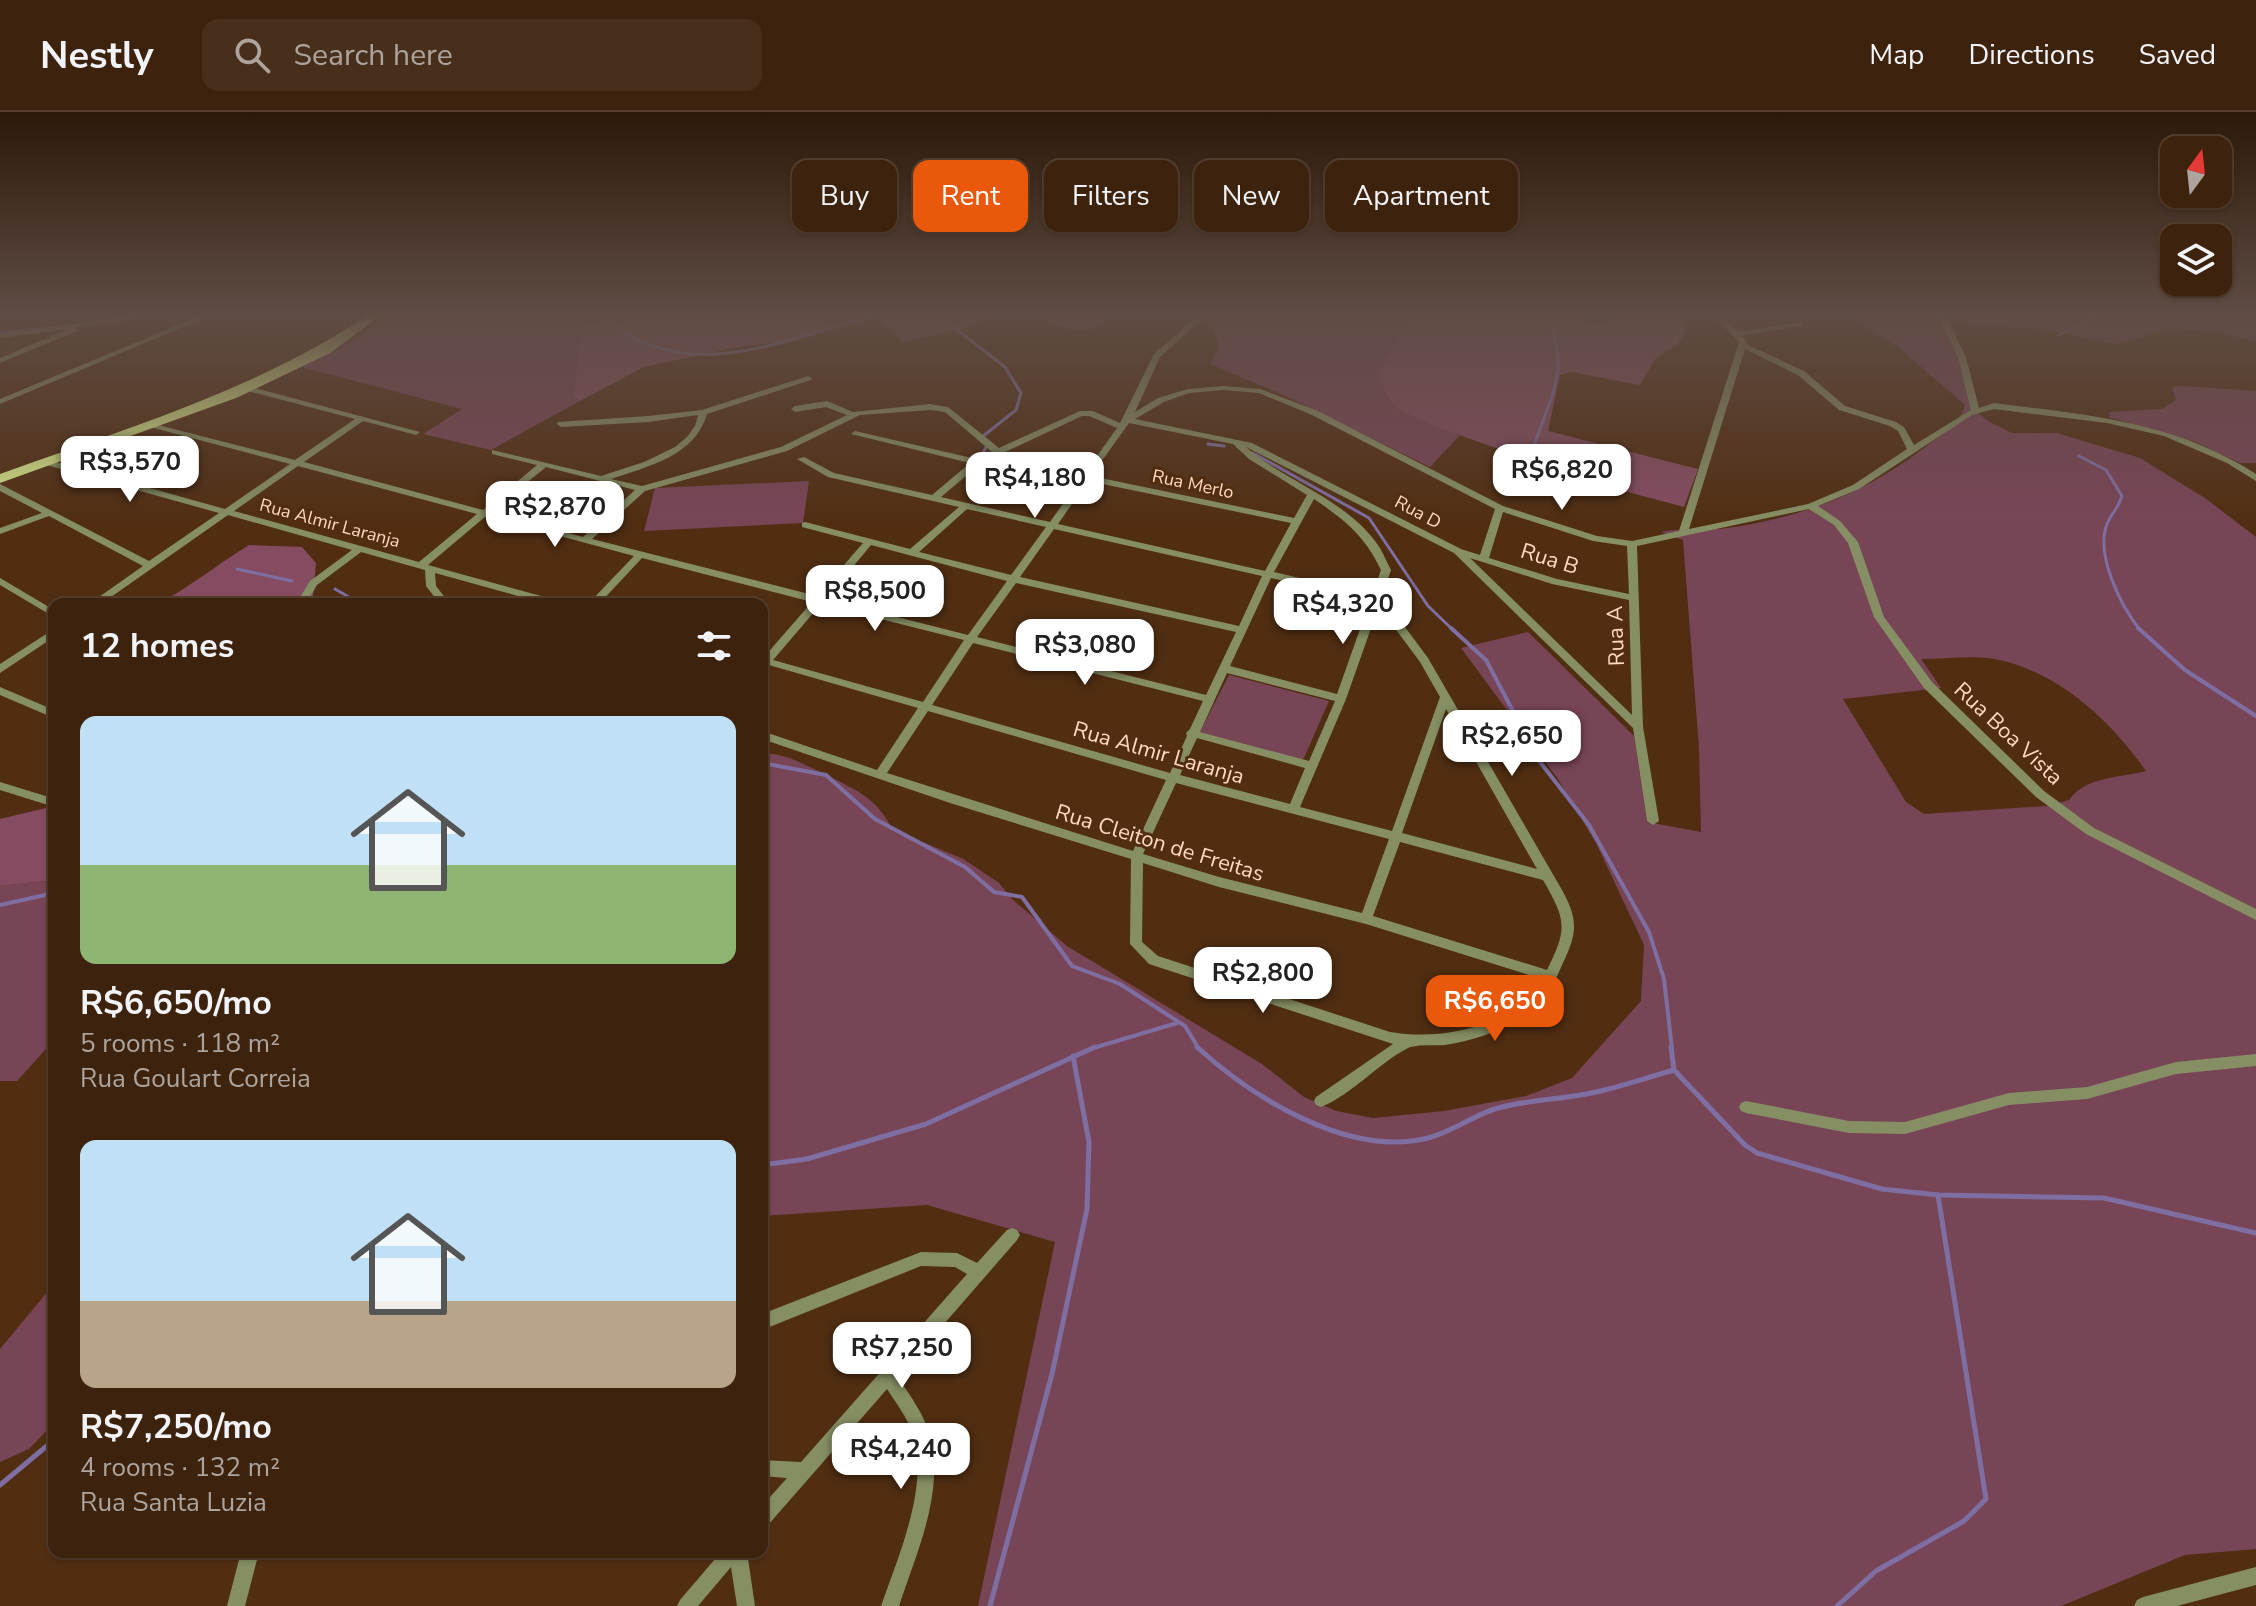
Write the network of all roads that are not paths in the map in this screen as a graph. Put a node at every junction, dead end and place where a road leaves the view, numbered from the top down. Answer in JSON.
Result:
{"nodes":[{"id":1,"x":44,"y":384,"type":"edge"},
{"id":2,"x":256,"y":384,"type":"edge"},
{"id":3,"x":790,"y":384,"type":"edge"},
{"id":4,"x":1144,"y":384,"type":"edge"},
{"id":5,"x":1730,"y":384,"type":"edge"},
{"id":6,"x":1814,"y":384,"type":"edge"},
{"id":7,"x":1968,"y":384,"type":"edge"},
{"id":8,"x":247,"y":388,"type":"junction"},
{"id":9,"x":0,"y":402,"type":"edge"},
{"id":10,"x":795,"y":409,"type":"dead end"},
{"id":11,"x":1975,"y":410,"type":"junction"},
{"id":12,"x":703,"y":412,"type":"junction"},
{"id":13,"x":853,"y":415,"type":"junction"},
{"id":14,"x":362,"y":418,"type":"junction"},
{"id":15,"x":561,"y":424,"type":"dead end"},
{"id":16,"x":1124,"y":424,"type":"junction"},
{"id":17,"x":153,"y":425,"type":"junction"},
{"id":18,"x":416,"y":432,"type":"dead end"},
{"id":19,"x":855,"y":434,"type":"dead end"},
{"id":20,"x":1234,"y":440,"type":"junction"},
{"id":21,"x":1912,"y":450,"type":"junction"},
{"id":22,"x":495,"y":452,"type":"dead end"},
{"id":23,"x":999,"y":453,"type":"junction"},
{"id":24,"x":801,"y":459,"type":"dead end"},
{"id":25,"x":46,"y":462,"type":"junction"},
{"id":26,"x":977,"y":462,"type":"junction"},
{"id":27,"x":297,"y":463,"type":"junction"},
{"id":28,"x":543,"y":465,"type":"junction"},
{"id":29,"x":1086,"y":478,"type":"junction"},
{"id":30,"x":2256,"y":478,"type":"edge"},
{"id":31,"x":0,"y":479,"type":"edge"},
{"id":32,"x":601,"y":479,"type":"junction"},
{"id":33,"x":0,"y":487,"type":"edge"},
{"id":34,"x":642,"y":489,"type":"junction"},
{"id":35,"x":1311,"y":496,"type":"junction"},
{"id":36,"x":933,"y":499,"type":"junction"},
{"id":37,"x":1811,"y":506,"type":"junction"},
{"id":38,"x":964,"y":507,"type":"junction"},
{"id":39,"x":1500,"y":508,"type":"junction"},
{"id":40,"x":49,"y":513,"type":"junction"},
{"id":41,"x":224,"y":514,"type":"junction"},
{"id":42,"x":485,"y":514,"type":"junction"},
{"id":43,"x":1294,"y":521,"type":"junction"},
{"id":44,"x":805,"y":525,"type":"dead end"},
{"id":45,"x":1051,"y":526,"type":"junction"},
{"id":46,"x":0,"y":531,"type":"edge"},
{"id":47,"x":1683,"y":534,"type":"junction"},
{"id":48,"x":585,"y":540,"type":"junction"},
{"id":49,"x":869,"y":542,"type":"junction"},
{"id":50,"x":1632,"y":544,"type":"junction"},
{"id":51,"x":359,"y":549,"type":"junction"},
{"id":52,"x":1457,"y":551,"type":"junction"},
{"id":53,"x":912,"y":553,"type":"junction"},
{"id":54,"x":640,"y":555,"type":"junction"},
{"id":55,"x":1484,"y":558,"type":"junction"},
{"id":56,"x":149,"y":565,"type":"junction"},
{"id":57,"x":426,"y":566,"type":"junction"},
{"id":58,"x":1268,"y":574,"type":"junction"},
{"id":59,"x":1013,"y":579,"type":"junction"},
{"id":60,"x":0,"y":581,"type":"edge"},
{"id":61,"x":102,"y":598,"type":"edge"},
{"id":62,"x":304,"y":598,"type":"edge"},
{"id":63,"x":440,"y":598,"type":"edge"},
{"id":64,"x":538,"y":598,"type":"edge"},
{"id":65,"x":599,"y":598,"type":"edge"},
{"id":66,"x":1633,"y":598,"type":"junction"},
{"id":67,"x":817,"y":601,"type":"junction"},
{"id":68,"x":1375,"y":605,"type":"junction"},
{"id":69,"x":48,"y":610,"type":"edge"},
{"id":70,"x":1241,"y":630,"type":"junction"},
{"id":71,"x":48,"y":636,"type":"edge"},
{"id":72,"x":970,"y":640,"type":"junction"},
{"id":73,"x":768,"y":658,"type":"edge"},
{"id":74,"x":768,"y":664,"type":"edge"},
{"id":75,"x":1223,"y":668,"type":"junction"},
{"id":76,"x":0,"y":669,"type":"edge"},
{"id":77,"x":0,"y":691,"type":"edge"},
{"id":78,"x":1445,"y":698,"type":"junction"},
{"id":79,"x":1208,"y":699,"type":"junction"},
{"id":80,"x":1341,"y":699,"type":"junction"},
{"id":81,"x":925,"y":705,"type":"junction"},
{"id":82,"x":48,"y":711,"type":"edge"},
{"id":83,"x":1638,"y":727,"type":"junction"},
{"id":84,"x":1191,"y":733,"type":"junction"},
{"id":85,"x":768,"y":737,"type":"edge"},
{"id":86,"x":1312,"y":766,"type":"junction"},
{"id":87,"x":880,"y":774,"type":"junction"},
{"id":88,"x":1171,"y":777,"type":"junction"},
{"id":89,"x":0,"y":786,"type":"edge"},
{"id":90,"x":48,"y":801,"type":"dead end"},
{"id":91,"x":1293,"y":810,"type":"junction"},
{"id":92,"x":1653,"y":821,"type":"dead end"},
{"id":93,"x":1396,"y":834,"type":"junction"},
{"id":94,"x":1137,"y":855,"type":"junction"},
{"id":95,"x":1547,"y":876,"type":"junction"},
{"id":96,"x":2256,"y":915,"type":"edge"},
{"id":97,"x":1366,"y":919,"type":"junction"},
{"id":98,"x":1550,"y":976,"type":"junction"},
{"id":99,"x":1407,"y":1042,"type":"junction"},
{"id":100,"x":2256,"y":1060,"type":"edge"},
{"id":101,"x":1321,"y":1101,"type":"dead end"},
{"id":102,"x":1746,"y":1107,"type":"dead end"},
{"id":103,"x":1012,"y":1235,"type":"dead end"},
{"id":104,"x":978,"y":1272,"type":"junction"},
{"id":105,"x":768,"y":1319,"type":"edge"},
{"id":106,"x":888,"y":1376,"type":"junction"},
{"id":107,"x":768,"y":1468,"type":"edge"},
{"id":108,"x":805,"y":1471,"type":"junction"},
{"id":109,"x":768,"y":1512,"type":"edge"},
{"id":110,"x":248,"y":1558,"type":"edge"},
{"id":111,"x":730,"y":1558,"type":"edge"},
{"id":112,"x":736,"y":1558,"type":"edge"},
{"id":113,"x":2256,"y":1576,"type":"edge"},
{"id":114,"x":236,"y":1606,"type":"edge"},
{"id":115,"x":686,"y":1606,"type":"edge"},
{"id":116,"x":746,"y":1606,"type":"edge"},
{"id":117,"x":890,"y":1606,"type":"edge"},
{"id":118,"x":2143,"y":1606,"type":"edge"}],
"edges":[{"from":1,"to":9,"type":"street"},
{"from":2,"to":8,"type":"main road"},
{"from":3,"to":12,"type":"street"},
{"from":4,"to":16,"type":"street"},
{"from":5,"to":47,"type":"street"},
{"from":6,"to":21,"type":"street"},
{"from":7,"to":11,"type":"street"},
{"from":8,"to":14,"type":"street"},
{"from":8,"to":17,"type":"main road"},
{"from":10,"to":13,"type":"street"},
{"from":11,"to":21,"type":"street"},
{"from":11,"to":30,"type":"street"},
{"from":12,"to":15,"type":"street"},
{"from":12,"to":32,"type":"street"},
{"from":13,"to":23,"type":"street"},
{"from":13,"to":34,"type":"street"},
{"from":14,"to":18,"type":"street"},
{"from":14,"to":27,"type":"street"},
{"from":16,"to":20,"type":"street","name":"Rua D"},
{"from":16,"to":23,"type":"street","name":"Rua D"},
{"from":16,"to":29,"type":"street"},
{"from":16,"to":39,"type":"street"},
{"from":17,"to":25,"type":"main road"},
{"from":17,"to":27,"type":"street"},
{"from":19,"to":26,"type":"street"},
{"from":20,"to":35,"type":"street"},
{"from":20,"to":52,"type":"street","name":"Rua D"},
{"from":21,"to":37,"type":"street"},
{"from":22,"to":28,"type":"street"},
{"from":23,"to":26,"type":"street","name":"Rua D"},
{"from":24,"to":36,"type":"street"},
{"from":25,"to":31,"type":"main road"},
{"from":25,"to":41,"type":"street","name":"Rua Almir Laranja"},
{"from":26,"to":36,"type":"street","name":"Rua D"},
{"from":27,"to":41,"type":"street"},
{"from":27,"to":42,"type":"street"},
{"from":28,"to":32,"type":"street"},
{"from":28,"to":42,"type":"street"},
{"from":29,"to":43,"type":"street","name":"Rua Merlo"},
{"from":29,"to":45,"type":"street"},
{"from":32,"to":34,"type":"street"},
{"from":33,"to":40,"type":"street"},
{"from":34,"to":48,"type":"street"},
{"from":35,"to":43,"type":"street"},
{"from":35,"to":68,"type":"street"},
{"from":36,"to":38,"type":"street"},
{"from":37,"to":47,"type":"street"},
{"from":37,"to":96,"type":"street","name":"Rua Boa Vista"},
{"from":38,"to":45,"type":"street"},
{"from":38,"to":53,"type":"street"},
{"from":39,"to":50,"type":"street"},
{"from":39,"to":55,"type":"street"},
{"from":40,"to":46,"type":"street"},
{"from":40,"to":56,"type":"street"},
{"from":41,"to":51,"type":"street","name":"Rua Almir Laranja"},
{"from":41,"to":56,"type":"street"},
{"from":42,"to":48,"type":"street"},
{"from":42,"to":57,"type":"street"},
{"from":43,"to":58,"type":"street"},
{"from":44,"to":49,"type":"street"},
{"from":45,"to":58,"type":"street"},
{"from":45,"to":59,"type":"street"},
{"from":47,"to":50,"type":"street"},
{"from":48,"to":54,"type":"street"},
{"from":49,"to":53,"type":"street"},
{"from":49,"to":67,"type":"street"},
{"from":50,"to":66,"type":"street","name":"Rua A"},
{"from":51,"to":57,"type":"street","name":"Rua Almir Laranja"},
{"from":51,"to":62,"type":"street"},
{"from":52,"to":55,"type":"street","name":"Rua B"},
{"from":52,"to":83,"type":"street","name":"Rua D"},
{"from":53,"to":59,"type":"street"},
{"from":54,"to":65,"type":"street"},
{"from":54,"to":67,"type":"street"},
{"from":55,"to":66,"type":"street","name":"Rua B"},
{"from":56,"to":61,"type":"street"},
{"from":57,"to":63,"type":"street"},
{"from":57,"to":64,"type":"street","name":"Rua Almir Laranja"},
{"from":58,"to":68,"type":"street"},
{"from":58,"to":70,"type":"street"},
{"from":59,"to":70,"type":"street"},
{"from":59,"to":72,"type":"street"},
{"from":60,"to":69,"type":"street"},
{"from":66,"to":83,"type":"street","name":"Rua A"},
{"from":67,"to":72,"type":"street"},
{"from":67,"to":73,"type":"street"},
{"from":68,"to":78,"type":"street"},
{"from":68,"to":80,"type":"street"},
{"from":70,"to":75,"type":"street"},
{"from":71,"to":76,"type":"street"},
{"from":72,"to":79,"type":"street"},
{"from":72,"to":81,"type":"street"},
{"from":74,"to":81,"type":"street","name":"Rua Almir Laranja"},
{"from":75,"to":79,"type":"street"},
{"from":75,"to":80,"type":"street"},
{"from":77,"to":82,"type":"street"},
{"from":78,"to":93,"type":"street"},
{"from":78,"to":95,"type":"street"},
{"from":79,"to":84,"type":"street"},
{"from":80,"to":86,"type":"street"},
{"from":81,"to":87,"type":"street"},
{"from":81,"to":88,"type":"street","name":"Rua Almir Laranja"},
{"from":83,"to":92,"type":"street","name":"Rua A"},
{"from":84,"to":86,"type":"street"},
{"from":84,"to":88,"type":"street"},
{"from":85,"to":87,"type":"street","name":"Rua Cleiton de Freitas"},
{"from":86,"to":91,"type":"street"},
{"from":87,"to":94,"type":"street","name":"Rua Cleiton de Freitas"},
{"from":88,"to":91,"type":"street","name":"Rua Almir Laranja"},
{"from":88,"to":94,"type":"street"},
{"from":89,"to":90,"type":"street"},
{"from":91,"to":93,"type":"street","name":"Rua Almir Laranja"},
{"from":93,"to":95,"type":"street","name":"Rua Almir Laranja"},
{"from":93,"to":97,"type":"street"},
{"from":94,"to":97,"type":"street","name":"Rua Cleiton de Freitas"},
{"from":94,"to":99,"type":"street"},
{"from":95,"to":98,"type":"street"},
{"from":97,"to":98,"type":"street","name":"Rua Cleiton de Freitas"},
{"from":98,"to":99,"type":"street"},
{"from":99,"to":101,"type":"street"},
{"from":100,"to":102,"type":"street"},
{"from":103,"to":104,"type":"street"},
{"from":104,"to":105,"type":"street"},
{"from":104,"to":106,"type":"street"},
{"from":106,"to":108,"type":"street"},
{"from":106,"to":117,"type":"street"},
{"from":107,"to":108,"type":"street"},
{"from":108,"to":109,"type":"street"},
{"from":110,"to":114,"type":"street"},
{"from":111,"to":115,"type":"street"},
{"from":112,"to":116,"type":"street"},
{"from":113,"to":118,"type":"street"}]}
